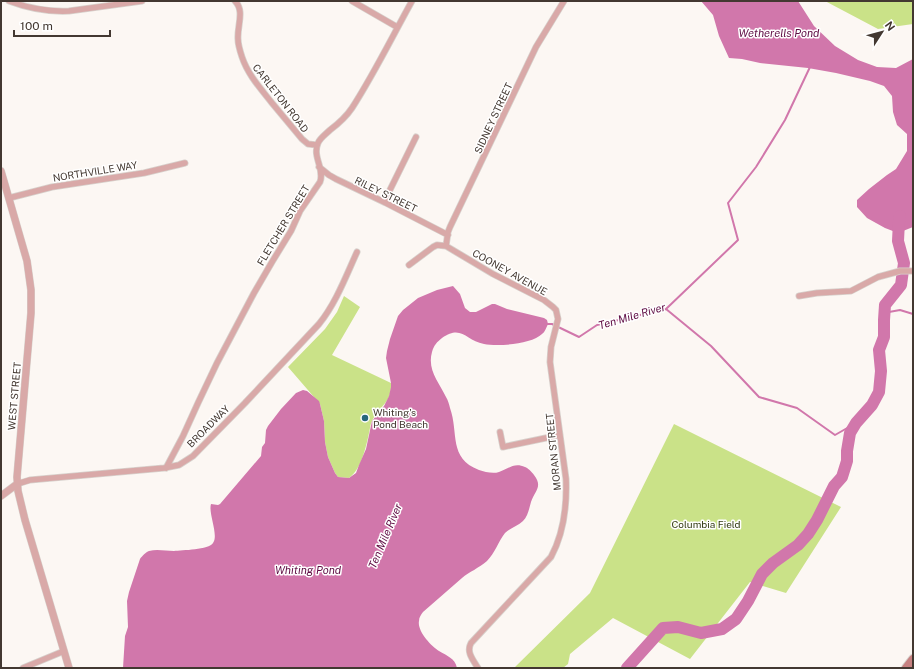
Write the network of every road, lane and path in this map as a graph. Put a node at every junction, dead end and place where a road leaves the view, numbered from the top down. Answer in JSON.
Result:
{"nodes":[{"id":1,"x":9,"y":1,"type":"edge"},
{"id":2,"x":142,"y":1,"type":"edge"},
{"id":3,"x":352,"y":1,"type":"edge"},
{"id":4,"x":412,"y":1,"type":"edge"},
{"id":5,"x":564,"y":1,"type":"edge"},
{"id":6,"x":236,"y":2,"type":"edge"},
{"id":7,"x":397,"y":27,"type":"junction"},
{"id":8,"x":416,"y":137,"type":"dead end"},
{"id":9,"x":317,"y":145,"type":"junction"},
{"id":10,"x":185,"y":163,"type":"dead end"},
{"id":11,"x":319,"y":166,"type":"junction"},
{"id":12,"x":1,"y":171,"type":"edge"},
{"id":13,"x":9,"y":198,"type":"junction"},
{"id":14,"x":384,"y":202,"type":"junction"},
{"id":15,"x":448,"y":235,"type":"junction"},
{"id":16,"x":446,"y":246,"type":"junction"},
{"id":17,"x":357,"y":252,"type":"dead end"},
{"id":18,"x":409,"y":265,"type":"dead end"},
{"id":19,"x":913,"y":271,"type":"edge"},
{"id":20,"x":798,"y":296,"type":"dead end"},
{"id":21,"x":550,"y":362,"type":"joint"},
{"id":22,"x":500,"y":432,"type":"dead end"},
{"id":23,"x":560,"y":436,"type":"junction"},
{"id":24,"x":166,"y":468,"type":"junction"},
{"id":25,"x":17,"y":484,"type":"junction"},
{"id":26,"x":1,"y":496,"type":"edge"},
{"id":27,"x":64,"y":651,"type":"junction"},
{"id":28,"x":913,"y":659,"type":"edge"},
{"id":29,"x":23,"y":668,"type":"edge"},
{"id":30,"x":69,"y":668,"type":"edge"},
{"id":31,"x":478,"y":668,"type":"edge"},
{"id":32,"x":906,"y":668,"type":"edge"}],
"edges":[{"from":1,"to":2,"type":"street"},
{"from":3,"to":7,"type":"street"},
{"from":4,"to":7,"type":"street"},
{"from":5,"to":15,"type":"street","name":"SIDNEY STREET"},
{"from":6,"to":9,"type":"street","name":"CARLETON ROAD"},
{"from":7,"to":9,"type":"street"},
{"from":8,"to":14,"type":"street"},
{"from":9,"to":11,"type":"street","name":"FLETCHER STREET"},
{"from":10,"to":13,"type":"street","name":"NORTHVILLE WAY"},
{"from":11,"to":14,"type":"street","name":"RILEY STREET"},
{"from":11,"to":24,"type":"street","name":"FLETCHER STREET"},
{"from":12,"to":13,"type":"street","name":"WEST STREET"},
{"from":13,"to":25,"type":"street","name":"WEST STREET"},
{"from":14,"to":15,"type":"street","name":"RILEY STREET"},
{"from":15,"to":16,"type":"street","name":"SIDNEY STREET"},
{"from":16,"to":18,"type":"street"},
{"from":16,"to":21,"type":"street","name":"COONEY AVENUE"},
{"from":17,"to":24,"type":"street","name":"BROADWAY"},
{"from":19,"to":20,"type":"street"},
{"from":21,"to":23,"type":"street","name":"MORAN STREET"},
{"from":22,"to":23,"type":"street"},
{"from":23,"to":31,"type":"street","name":"MORAN STREET"},
{"from":24,"to":25,"type":"street","name":"BROADWAY"},
{"from":25,"to":26,"type":"street","name":"BROADWAY"},
{"from":25,"to":27,"type":"street","name":"WEST STREET"},
{"from":27,"to":29,"type":"street"},
{"from":27,"to":30,"type":"street","name":"WEST STREET"},
{"from":28,"to":32,"type":"main road"}]}
